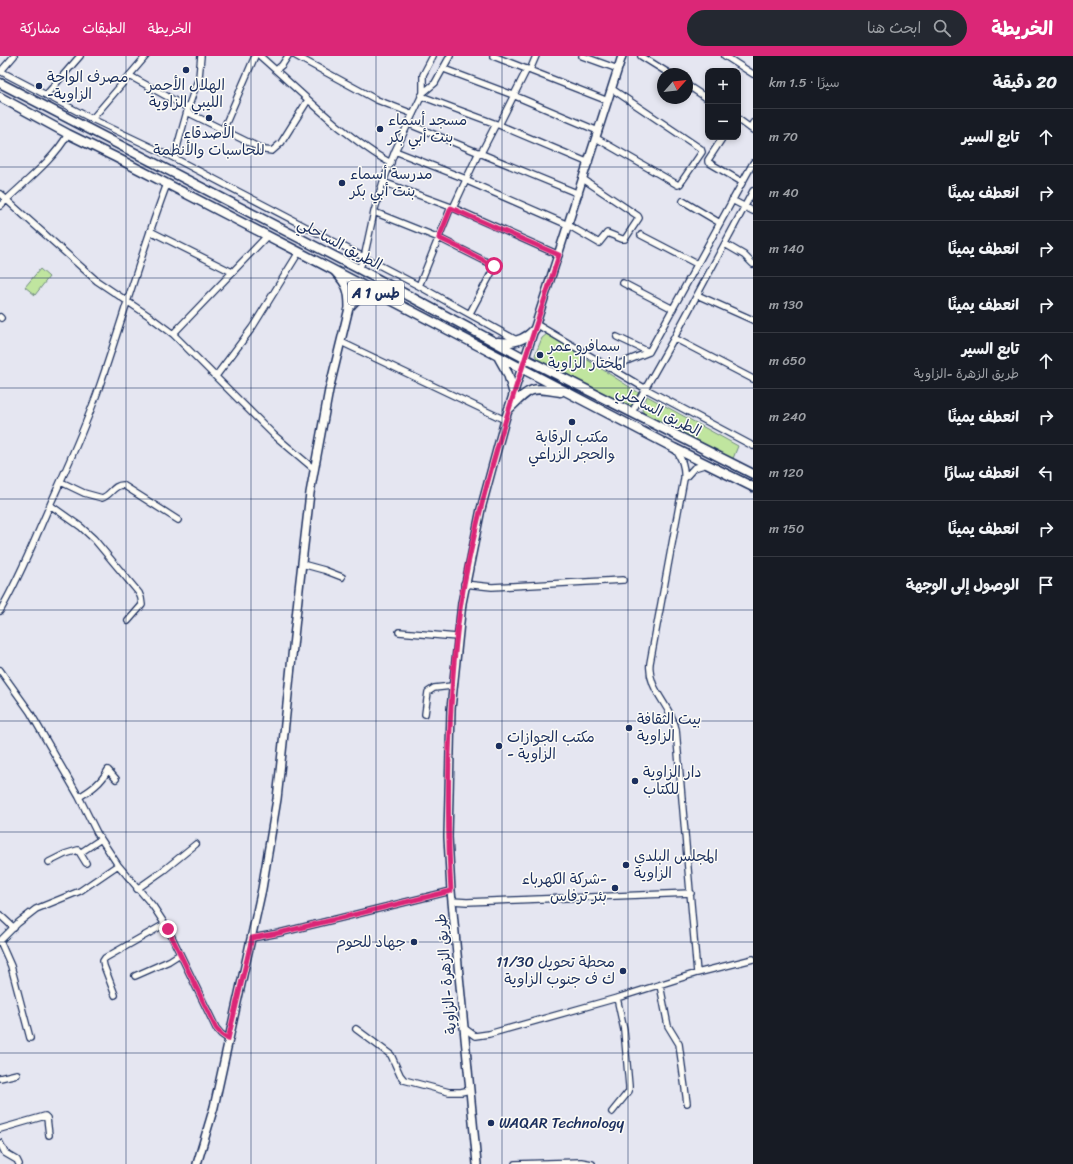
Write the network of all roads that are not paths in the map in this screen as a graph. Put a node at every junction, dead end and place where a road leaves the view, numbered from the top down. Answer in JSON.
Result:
{"nodes":[{"id":1,"x":14,"y":56,"type":"edge"},
{"id":2,"x":80,"y":56,"type":"edge"},
{"id":3,"x":146,"y":56,"type":"edge"},
{"id":4,"x":201,"y":56,"type":"edge"},
{"id":5,"x":255,"y":56,"type":"edge"},
{"id":6,"x":260,"y":56,"type":"edge"},
{"id":7,"x":288,"y":56,"type":"edge"},
{"id":8,"x":296,"y":56,"type":"edge"},
{"id":9,"x":433,"y":56,"type":"edge"},
{"id":10,"x":450,"y":56,"type":"edge"},
{"id":11,"x":493,"y":56,"type":"edge"},
{"id":12,"x":536,"y":56,"type":"edge"},
{"id":13,"x":582,"y":56,"type":"edge"},
{"id":14,"x":622,"y":56,"type":"edge"},
{"id":15,"x":641,"y":56,"type":"edge"},
{"id":16,"x":725,"y":56,"type":"edge"},
{"id":17,"x":660,"y":68,"type":"edge"},
{"id":18,"x":444,"y":69,"type":"junction"},
{"id":19,"x":618,"y":69,"type":"junction"},
{"id":20,"x":276,"y":70,"type":"junction"},
{"id":21,"x":528,"y":70,"type":"junction"},
{"id":22,"x":0,"y":71,"type":"edge"},
{"id":23,"x":753,"y":74,"type":"edge"},
{"id":24,"x":130,"y":76,"type":"junction"},
{"id":25,"x":0,"y":83,"type":"edge"},
{"id":26,"x":612,"y":89,"type":"junction"},
{"id":27,"x":693,"y":89,"type":"edge"},
{"id":28,"x":46,"y":95,"type":"junction"},
{"id":29,"x":422,"y":95,"type":"junction"},
{"id":30,"x":513,"y":95,"type":"junction"},
{"id":31,"x":0,"y":97,"type":"edge"},
{"id":32,"x":705,"y":97,"type":"edge"},
{"id":33,"x":308,"y":100,"type":"junction"},
{"id":34,"x":608,"y":101,"type":"junction"},
{"id":35,"x":188,"y":110,"type":"junction"},
{"id":36,"x":413,"y":114,"type":"junction"},
{"id":37,"x":92,"y":119,"type":"junction"},
{"id":38,"x":741,"y":121,"type":"edge"},
{"id":39,"x":409,"y":124,"type":"junction"},
{"id":40,"x":498,"y":124,"type":"junction"},
{"id":41,"x":752,"y":127,"type":"edge"},
{"id":42,"x":223,"y":130,"type":"junction"},
{"id":43,"x":68,"y":134,"type":"junction"},
{"id":44,"x":597,"y":135,"type":"junction"},
{"id":45,"x":720,"y":140,"type":"edge"},
{"id":46,"x":395,"y":151,"type":"junction"},
{"id":47,"x":480,"y":152,"type":"junction"},
{"id":48,"x":174,"y":158,"type":"junction"},
{"id":49,"x":391,"y":163,"type":"junction"},
{"id":50,"x":589,"y":163,"type":"junction"},
{"id":51,"x":753,"y":163,"type":"edge"},
{"id":52,"x":466,"y":179,"type":"junction"},
{"id":53,"x":583,"y":179,"type":"junction"},
{"id":54,"x":383,"y":182,"type":"junction"},
{"id":55,"x":742,"y":182,"type":"junction"},
{"id":56,"x":167,"y":184,"type":"junction"},
{"id":57,"x":753,"y":191,"type":"edge"},
{"id":58,"x":0,"y":194,"type":"edge"},
{"id":59,"x":579,"y":194,"type":"junction"},
{"id":60,"x":6,"y":200,"type":"junction"},
{"id":61,"x":732,"y":200,"type":"junction"},
{"id":62,"x":683,"y":201,"type":"dead end"},
{"id":63,"x":0,"y":206,"type":"edge"},
{"id":64,"x":745,"y":206,"type":"junction"},
{"id":65,"x":452,"y":208,"type":"junction"},
{"id":66,"x":753,"y":211,"type":"edge"},
{"id":67,"x":374,"y":212,"type":"junction"},
{"id":68,"x":720,"y":222,"type":"junction"},
{"id":69,"x":568,"y":225,"type":"junction"},
{"id":70,"x":150,"y":231,"type":"junction"},
{"id":71,"x":642,"y":235,"type":"dead end"},
{"id":72,"x":267,"y":236,"type":"junction"},
{"id":73,"x":439,"y":238,"type":"junction"},
{"id":74,"x":724,"y":244,"type":"junction"},
{"id":75,"x":299,"y":252,"type":"junction"},
{"id":76,"x":559,"y":255,"type":"junction"},
{"id":77,"x":364,"y":258,"type":"junction"},
{"id":78,"x":697,"y":264,"type":"junction"},
{"id":79,"x":753,"y":264,"type":"edge"},
{"id":80,"x":359,"y":269,"type":"junction"},
{"id":81,"x":333,"y":271,"type":"junction"},
{"id":82,"x":232,"y":272,"type":"junction"},
{"id":83,"x":623,"y":283,"type":"dead end"},
{"id":84,"x":419,"y":286,"type":"junction"},
{"id":85,"x":373,"y":291,"type":"junction"},
{"id":86,"x":697,"y":295,"type":"junction"},
{"id":87,"x":128,"y":300,"type":"junction"},
{"id":88,"x":349,"y":308,"type":"junction"},
{"id":89,"x":673,"y":308,"type":"junction"},
{"id":90,"x":470,"y":313,"type":"junction"},
{"id":91,"x":753,"y":320,"type":"edge"},
{"id":92,"x":536,"y":327,"type":"junction"},
{"id":93,"x":173,"y":334,"type":"junction"},
{"id":94,"x":617,"y":337,"type":"dead end"},
{"id":95,"x":674,"y":338,"type":"junction"},
{"id":96,"x":494,"y":341,"type":"junction"},
{"id":97,"x":518,"y":341,"type":"junction"},
{"id":98,"x":341,"y":342,"type":"junction"},
{"id":99,"x":649,"y":352,"type":"junction"},
{"id":100,"x":497,"y":356,"type":"junction"},
{"id":101,"x":526,"y":359,"type":"junction"},
{"id":102,"x":609,"y":368,"type":"junction"},
{"id":103,"x":522,"y":370,"type":"junction"},
{"id":104,"x":216,"y":376,"type":"junction"},
{"id":105,"x":753,"y":379,"type":"edge"},
{"id":106,"x":646,"y":389,"type":"junction"},
{"id":107,"x":514,"y":394,"type":"junction"},
{"id":108,"x":569,"y":394,"type":"junction"},
{"id":109,"x":510,"y":409,"type":"junction"},
{"id":110,"x":632,"y":412,"type":"junction"},
{"id":111,"x":505,"y":420,"type":"junction"},
{"id":112,"x":753,"y":446,"type":"edge"},
{"id":113,"x":674,"y":448,"type":"junction"},
{"id":114,"x":707,"y":464,"type":"junction"},
{"id":115,"x":314,"y":469,"type":"junction"},
{"id":116,"x":753,"y":474,"type":"edge"},
{"id":117,"x":684,"y":479,"type":"junction"},
{"id":118,"x":61,"y":482,"type":"junction"},
{"id":119,"x":753,"y":487,"type":"edge"},
{"id":120,"x":50,"y":506,"type":"junction"},
{"id":121,"x":178,"y":520,"type":"dead end"},
{"id":122,"x":302,"y":564,"type":"junction"},
{"id":123,"x":342,"y":577,"type":"dead end"},
{"id":124,"x":623,"y":580,"type":"dead end"},
{"id":125,"x":464,"y":584,"type":"junction"},
{"id":126,"x":0,"y":611,"type":"edge"},
{"id":127,"x":128,"y":621,"type":"dead end"},
{"id":128,"x":399,"y":632,"type":"dead end"},
{"id":129,"x":457,"y":637,"type":"junction"},
{"id":130,"x":0,"y":670,"type":"edge"},
{"id":131,"x":452,"y":686,"type":"junction"},
{"id":132,"x":425,"y":714,"type":"dead end"},
{"id":133,"x":116,"y":779,"type":"dead end"},
{"id":134,"x":79,"y":797,"type":"junction"},
{"id":135,"x":101,"y":839,"type":"junction"},
{"id":136,"x":196,"y":844,"type":"dead end"},
{"id":137,"x":49,"y":862,"type":"dead end"},
{"id":138,"x":118,"y":865,"type":"junction"},
{"id":139,"x":137,"y":889,"type":"junction"},
{"id":140,"x":451,"y":891,"type":"junction"},
{"id":141,"x":691,"y":893,"type":"junction"},
{"id":142,"x":452,"y":901,"type":"junction"},
{"id":143,"x":0,"y":915,"type":"edge"},
{"id":144,"x":165,"y":924,"type":"junction"},
{"id":145,"x":14,"y":928,"type":"junction"},
{"id":146,"x":252,"y":938,"type":"junction"},
{"id":147,"x":0,"y":941,"type":"edge"},
{"id":148,"x":180,"y":954,"type":"junction"},
{"id":149,"x":753,"y":959,"type":"edge"},
{"id":150,"x":697,"y":974,"type":"junction"},
{"id":151,"x":135,"y":976,"type":"dead end"},
{"id":152,"x":660,"y":985,"type":"junction"},
{"id":153,"x":115,"y":995,"type":"dead end"},
{"id":154,"x":617,"y":998,"type":"junction"},
{"id":155,"x":464,"y":1028,"type":"junction"},
{"id":156,"x":356,"y":1029,"type":"dead end"},
{"id":157,"x":30,"y":1038,"type":"dead end"},
{"id":158,"x":228,"y":1039,"type":"junction"},
{"id":159,"x":17,"y":1074,"type":"dead end"},
{"id":160,"x":0,"y":1078,"type":"edge"},
{"id":161,"x":470,"y":1090,"type":"junction"},
{"id":162,"x":687,"y":1103,"type":"dead end"},
{"id":163,"x":612,"y":1112,"type":"dead end"},
{"id":164,"x":0,"y":1129,"type":"edge"},
{"id":165,"x":49,"y":1135,"type":"dead end"},
{"id":166,"x":0,"y":1142,"type":"edge"},
{"id":167,"x":19,"y":1164,"type":"edge"},
{"id":168,"x":197,"y":1164,"type":"edge"},
{"id":169,"x":477,"y":1164,"type":"edge"},
{"id":170,"x":515,"y":1164,"type":"edge"},
{"id":171,"x":592,"y":1164,"type":"edge"}],
"edges":[{"from":1,"to":22,"type":"street"},
{"from":2,"to":28,"type":"street"},
{"from":3,"to":24,"type":"street"},
{"from":4,"to":35,"type":"street"},
{"from":5,"to":42,"type":"street"},
{"from":6,"to":20,"type":"street"},
{"from":7,"to":20,"type":"street"},
{"from":8,"to":36,"type":"street"},
{"from":9,"to":29,"type":"street"},
{"from":10,"to":18,"type":"street"},
{"from":11,"to":21,"type":"street"},
{"from":12,"to":21,"type":"street"},
{"from":13,"to":19,"type":"street"},
{"from":14,"to":19,"type":"main road","name":"طريق الزهرة -الزاوية"},
{"from":15,"to":17,"type":"street"},
{"from":16,"to":23,"type":"street"},
{"from":18,"to":29,"type":"street"},
{"from":18,"to":30,"type":"street"},
{"from":19,"to":26,"type":"main road","name":"طريق الزهرة -الزاوية"},
{"from":20,"to":33,"type":"street"},
{"from":21,"to":30,"type":"street"},
{"from":21,"to":34,"type":"street"},
{"from":22,"to":28,"type":"street"},
{"from":24,"to":35,"type":"street"},
{"from":24,"to":37,"type":"street"},
{"from":25,"to":80,"type":"highway","name":"الطريق الساحلي","number":"A 1 طس"},
{"from":26,"to":34,"type":"main road","name":"طريق الزهرة -الزاوية"},
{"from":26,"to":44,"type":"street"},
{"from":27,"to":32,"type":"street"},
{"from":28,"to":37,"type":"street"},
{"from":29,"to":36,"type":"street"},
{"from":29,"to":40,"type":"street"},
{"from":30,"to":40,"type":"street"},
{"from":30,"to":44,"type":"street"},
{"from":31,"to":43,"type":"highway","name":"الطريق الساحلي","number":"A 1 طس"},
{"from":33,"to":42,"type":"street"},
{"from":33,"to":49,"type":"street"},
{"from":34,"to":44,"type":"main road","name":"طريق الزهرة -الزاوية"},
{"from":35,"to":42,"type":"street"},
{"from":35,"to":48,"type":"street"},
{"from":36,"to":39,"type":"street"},
{"from":37,"to":48,"type":"street"},
{"from":38,"to":41,"type":"street"},
{"from":39,"to":46,"type":"street"},
{"from":39,"to":47,"type":"street"},
{"from":40,"to":47,"type":"street"},
{"from":40,"to":50,"type":"street"},
{"from":43,"to":56,"type":"highway","name":"الطريق الساحلي","number":"A 1 طس"},
{"from":43,"to":60,"type":"street"},
{"from":44,"to":50,"type":"main road","name":"طريق الزهرة -الزاوية"},
{"from":45,"to":55,"type":"street"},
{"from":46,"to":49,"type":"street"},
{"from":46,"to":52,"type":"street"},
{"from":47,"to":52,"type":"street"},
{"from":47,"to":59,"type":"street"},
{"from":48,"to":77,"type":"street"},
{"from":49,"to":54,"type":"street"},
{"from":50,"to":53,"type":"main road","name":"طريق الزهرة -الزاوية"},
{"from":51,"to":55,"type":"street"},
{"from":52,"to":65,"type":"street"},
{"from":52,"to":69,"type":"street"},
{"from":53,"to":59,"type":"main road","name":"طريق الزهرة -الزاوية"},
{"from":53,"to":69,"type":"street"},
{"from":54,"to":65,"type":"street"},
{"from":54,"to":67,"type":"street"},
{"from":55,"to":61,"type":"street"},
{"from":56,"to":70,"type":"street"},
{"from":56,"to":72,"type":"highway","name":"الطريق الساحلي","number":"A 1 طس"},
{"from":57,"to":64,"type":"street"},
{"from":58,"to":60,"type":"street"},
{"from":59,"to":69,"type":"main road","name":"طريق الزهرة -الزاوية"},
{"from":60,"to":63,"type":"street"},
{"from":60,"to":87,"type":"street"},
{"from":61,"to":64,"type":"street"},
{"from":61,"to":68,"type":"street"},
{"from":62,"to":68,"type":"street"},
{"from":64,"to":66,"type":"street"},
{"from":64,"to":74,"type":"street"},
{"from":65,"to":73,"type":"street"},
{"from":65,"to":76,"type":"street"},
{"from":67,"to":73,"type":"street"},
{"from":67,"to":77,"type":"street"},
{"from":68,"to":78,"type":"street"},
{"from":69,"to":76,"type":"main road","name":"طريق الزهرة -الزاوية"},
{"from":70,"to":82,"type":"street"},
{"from":70,"to":87,"type":"street"},
{"from":71,"to":78,"type":"street"},
{"from":72,"to":75,"type":"highway","name":"الطريق الساحلي","number":"A 1 طس"},
{"from":72,"to":82,"type":"street"},
{"from":73,"to":84,"type":"street"},
{"from":73,"to":90,"type":"street"},
{"from":74,"to":79,"type":"street"},
{"from":74,"to":86,"type":"street"},
{"from":75,"to":81,"type":"highway","name":"الطريق الساحلي","number":"A 1 طس"},
{"from":75,"to":104,"type":"street"},
{"from":76,"to":92,"type":"main road","name":"طريق الزهرة -الزاوية"},
{"from":77,"to":80,"type":"street"},
{"from":77,"to":84,"type":"street"},
{"from":78,"to":89,"type":"street"},
{"from":80,"to":96,"type":"highway","name":"الطريق الساحلي","number":"A 1 طس"},
{"from":81,"to":85,"type":"highway","name":"الطريق الساحلي","number":"A 1 طس"},
{"from":81,"to":88,"type":"main road"},
{"from":82,"to":93,"type":"street"},
{"from":83,"to":89,"type":"street"},
{"from":84,"to":90,"type":"street"},
{"from":85,"to":88,"type":"main road"},
{"from":85,"to":100,"type":"highway","name":"الطريق الساحلي","number":"A 1 طس"},
{"from":86,"to":91,"type":"street"},
{"from":86,"to":95,"type":"street"},
{"from":87,"to":93,"type":"street"},
{"from":87,"to":118,"type":"street"},
{"from":88,"to":98,"type":"main road"},
{"from":89,"to":99,"type":"street"},
{"from":90,"to":97,"type":"street"},
{"from":92,"to":97,"type":"highway"},
{"from":92,"to":101,"type":"main road","name":"طريق الزهرة -الزاوية"},
{"from":92,"to":102,"type":"street"},
{"from":93,"to":104,"type":"street"},
{"from":94,"to":99,"type":"street"},
{"from":95,"to":105,"type":"street"},
{"from":95,"to":106,"type":"street"},
{"from":96,"to":97,"type":"highway"},
{"from":96,"to":101,"type":"highway","name":"الطريق الساحلي","number":"A 1 طس"},
{"from":98,"to":111,"type":"street"},
{"from":98,"to":115,"type":"main road"},
{"from":99,"to":102,"type":"street"},
{"from":100,"to":103,"type":"highway","name":"الطريق الساحلي","number":"A 1 طس"},
{"from":100,"to":107,"type":"highway"},
{"from":101,"to":103,"type":"main road","name":"طريق الزهرة -الزاوية"},
{"from":101,"to":110,"type":"highway","name":"الطريق الساحلي","number":"A 1 طس"},
{"from":102,"to":106,"type":"street"},
{"from":103,"to":107,"type":"main road","name":"طريق الزهرة -الزاوية"},
{"from":103,"to":108,"type":"highway","name":"الطريق الساحلي","number":"A 1 طس"},
{"from":104,"to":115,"type":"street"},
{"from":106,"to":110,"type":"street"},
{"from":106,"to":112,"type":"street"},
{"from":107,"to":109,"type":"main road","name":"طريق الزهرة -الزاوية"},
{"from":108,"to":109,"type":"highway"},
{"from":108,"to":113,"type":"highway","name":"الطريق الساحلي","number":"A 1 طس"},
{"from":109,"to":111,"type":"main road","name":"طريق الزهرة -الزاوية"},
{"from":110,"to":116,"type":"highway","name":"الطريق الساحلي","number":"A 1 طس"},
{"from":111,"to":125,"type":"main road","name":"طريق الزهرة -الزاوية"},
{"from":113,"to":114,"type":"highway","name":"الطريق الساحلي","number":"A 1 طس"},
{"from":113,"to":117,"type":"street"},
{"from":114,"to":117,"type":"street"},
{"from":114,"to":119,"type":"highway","name":"الطريق الساحلي","number":"A 1 طس"},
{"from":115,"to":122,"type":"main road"},
{"from":117,"to":141,"type":"street"},
{"from":118,"to":120,"type":"street"},
{"from":118,"to":121,"type":"street"},
{"from":120,"to":126,"type":"street"},
{"from":120,"to":127,"type":"street"},
{"from":122,"to":123,"type":"street"},
{"from":122,"to":146,"type":"main road"},
{"from":124,"to":125,"type":"street"},
{"from":125,"to":129,"type":"main road","name":"طريق الزهرة -الزاوية"},
{"from":128,"to":129,"type":"street"},
{"from":129,"to":131,"type":"main road","name":"طريق الزهرة -الزاوية"},
{"from":130,"to":134,"type":"street"},
{"from":131,"to":132,"type":"street"},
{"from":131,"to":140,"type":"main road","name":"طريق الزهرة -الزاوية"},
{"from":133,"to":134,"type":"street"},
{"from":134,"to":135,"type":"street"},
{"from":135,"to":137,"type":"street"},
{"from":135,"to":138,"type":"street"},
{"from":136,"to":139,"type":"street"},
{"from":138,"to":139,"type":"street"},
{"from":138,"to":145,"type":"street"},
{"from":139,"to":144,"type":"street"},
{"from":140,"to":142,"type":"main road","name":"طريق الزهرة -الزاوية"},
{"from":140,"to":146,"type":"street"},
{"from":141,"to":142,"type":"street"},
{"from":141,"to":150,"type":"street"},
{"from":142,"to":155,"type":"main road","name":"طريق الزهرة -الزاوية"},
{"from":143,"to":145,"type":"street"},
{"from":144,"to":148,"type":"street"},
{"from":144,"to":153,"type":"street"},
{"from":145,"to":147,"type":"street"},
{"from":146,"to":158,"type":"main road"},
{"from":147,"to":157,"type":"street"},
{"from":148,"to":151,"type":"street"},
{"from":148,"to":158,"type":"street"},
{"from":149,"to":150,"type":"street"},
{"from":150,"to":152,"type":"street"},
{"from":152,"to":154,"type":"street"},
{"from":152,"to":162,"type":"street"},
{"from":154,"to":155,"type":"street"},
{"from":154,"to":163,"type":"street"},
{"from":155,"to":161,"type":"main road","name":"طريق الزهرة -الزاوية"},
{"from":156,"to":161,"type":"street"},
{"from":158,"to":168,"type":"main road"},
{"from":159,"to":160,"type":"street"},
{"from":161,"to":169,"type":"main road","name":"طريق الزهرة -الزاوية"},
{"from":164,"to":165,"type":"street"},
{"from":166,"to":167,"type":"street"},
{"from":170,"to":171,"type":"street"}]}
